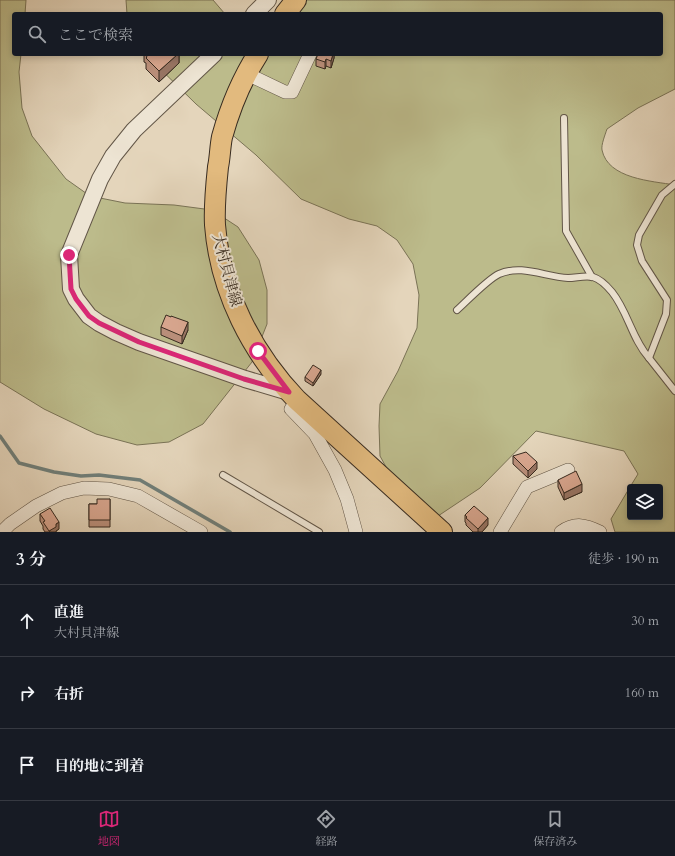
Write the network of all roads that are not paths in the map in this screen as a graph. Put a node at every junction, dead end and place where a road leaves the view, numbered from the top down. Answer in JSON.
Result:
{"nodes":[{"id":1,"x":268,"y":0,"type":"edge"},
{"id":2,"x":296,"y":0,"type":"edge"},
{"id":3,"x":256,"y":12,"type":"edge"},
{"id":4,"x":287,"y":12,"type":"edge"},
{"id":5,"x":212,"y":56,"type":"edge"},
{"id":6,"x":257,"y":56,"type":"edge"},
{"id":7,"x":309,"y":56,"type":"edge"},
{"id":8,"x":247,"y":74,"type":"junction"},
{"id":9,"x":564,"y":118,"type":"dead end"},
{"id":10,"x":675,"y":184,"type":"edge"},
{"id":11,"x":592,"y":277,"type":"junction"},
{"id":12,"x":456,"y":310,"type":"dead end"},
{"id":13,"x":649,"y":358,"type":"junction"},
{"id":14,"x":675,"y":391,"type":"edge"},
{"id":15,"x":293,"y":396,"type":"junction"},
{"id":16,"x":568,"y":470,"type":"dead end"},
{"id":17,"x":223,"y":475,"type":"dead end"},
{"id":18,"x":2,"y":532,"type":"edge"},
{"id":19,"x":201,"y":532,"type":"edge"},
{"id":20,"x":319,"y":532,"type":"edge"},
{"id":21,"x":356,"y":532,"type":"edge"},
{"id":22,"x":442,"y":532,"type":"edge"},
{"id":23,"x":500,"y":532,"type":"edge"},
{"id":24,"x":561,"y":532,"type":"edge"},
{"id":25,"x":600,"y":532,"type":"edge"}],
"edges":[{"from":1,"to":3,"type":"street"},
{"from":2,"to":4,"type":"main road"},
{"from":5,"to":15,"type":"street"},
{"from":6,"to":8,"type":"main road","name":"大村貝津線"},
{"from":7,"to":8,"type":"street"},
{"from":8,"to":15,"type":"main road","name":"大村貝津線"},
{"from":9,"to":11,"type":"lane"},
{"from":10,"to":13,"type":"lane"},
{"from":11,"to":12,"type":"lane"},
{"from":11,"to":13,"type":"lane"},
{"from":13,"to":14,"type":"lane"},
{"from":15,"to":21,"type":"street"},
{"from":15,"to":22,"type":"main road","name":"大村貝津線"},
{"from":16,"to":23,"type":"street"},
{"from":17,"to":20,"type":"lane"},
{"from":18,"to":19,"type":"street"},
{"from":24,"to":25,"type":"street"}]}
